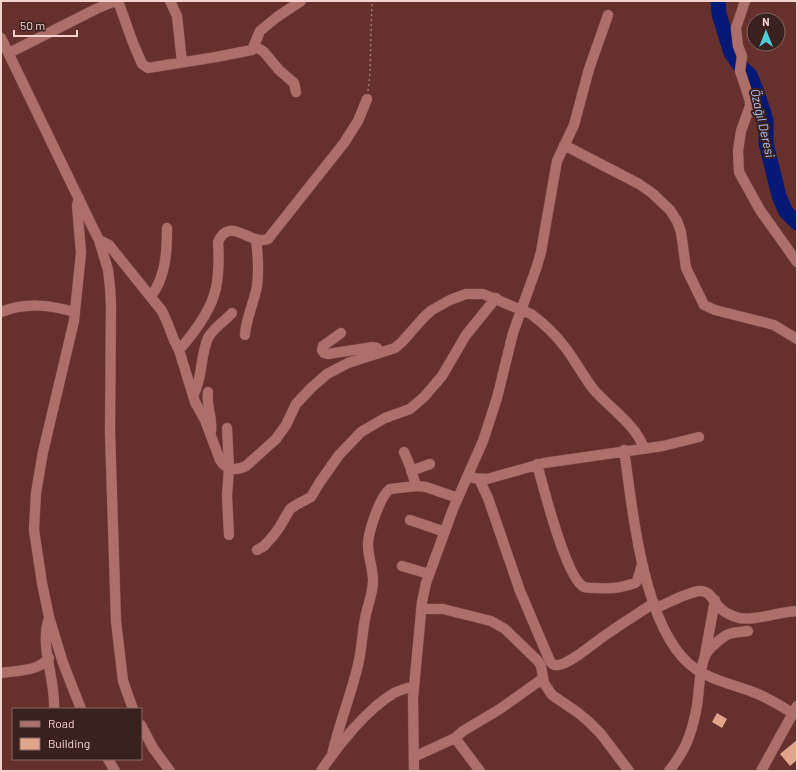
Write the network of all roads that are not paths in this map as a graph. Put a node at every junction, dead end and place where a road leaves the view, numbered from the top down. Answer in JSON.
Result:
{"nodes":[{"id":1,"x":115,"y":1,"type":"edge"},
{"id":2,"x":118,"y":1,"type":"edge"},
{"id":3,"x":170,"y":1,"type":"edge"},
{"id":4,"x":301,"y":1,"type":"edge"},
{"id":5,"x":745,"y":1,"type":"edge"},
{"id":6,"x":608,"y":15,"type":"dead end"},
{"id":7,"x":1,"y":38,"type":"edge"},
{"id":8,"x":255,"y":46,"type":"junction"},
{"id":9,"x":9,"y":53,"type":"junction"},
{"id":10,"x":182,"y":62,"type":"junction"},
{"id":11,"x":296,"y":92,"type":"dead end"},
{"id":12,"x":367,"y":99,"type":"road end"},
{"id":13,"x":564,"y":145,"type":"junction"},
{"id":14,"x":79,"y":198,"type":"junction"},
{"id":15,"x":167,"y":228,"type":"dead end"},
{"id":16,"x":256,"y":239,"type":"junction"},
{"id":17,"x":98,"y":240,"type":"junction"},
{"id":18,"x":797,"y":262,"type":"edge"},
{"id":19,"x":151,"y":296,"type":"junction"},
{"id":20,"x":496,"y":298,"type":"junction"},
{"id":21,"x":522,"y":309,"type":"junction"},
{"id":22,"x":1,"y":312,"type":"edge"},
{"id":23,"x":75,"y":312,"type":"junction"},
{"id":24,"x":232,"y":313,"type":"dead end"},
{"id":25,"x":341,"y":333,"type":"dead end"},
{"id":26,"x":245,"y":335,"type":"dead end"},
{"id":27,"x":796,"y":338,"type":"edge"},
{"id":28,"x":179,"y":350,"type":"junction"},
{"id":29,"x":380,"y":353,"type":"junction"},
{"id":30,"x":208,"y":392,"type":"dead end"},
{"id":31,"x":193,"y":396,"type":"junction"},
{"id":32,"x":227,"y":428,"type":"dead end"},
{"id":33,"x":210,"y":435,"type":"junction"},
{"id":34,"x":699,"y":437,"type":"dead end"},
{"id":35,"x":644,"y":448,"type":"junction"},
{"id":36,"x":624,"y":450,"type":"junction"},
{"id":37,"x":404,"y":452,"type":"dead end"},
{"id":38,"x":430,"y":464,"type":"dead end"},
{"id":39,"x":537,"y":464,"type":"junction"},
{"id":40,"x":230,"y":468,"type":"junction"},
{"id":41,"x":411,"y":471,"type":"junction"},
{"id":42,"x":467,"y":477,"type":"junction"},
{"id":43,"x":479,"y":479,"type":"junction"},
{"id":44,"x":416,"y":486,"type":"junction"},
{"id":45,"x":458,"y":498,"type":"junction"},
{"id":46,"x":410,"y":520,"type":"dead end"},
{"id":47,"x":445,"y":532,"type":"junction"},
{"id":48,"x":229,"y":535,"type":"dead end"},
{"id":49,"x":257,"y":550,"type":"dead end"},
{"id":50,"x":642,"y":565,"type":"junction"},
{"id":51,"x":402,"y":566,"type":"dead end"},
{"id":52,"x":429,"y":574,"type":"junction"},
{"id":53,"x":715,"y":600,"type":"junction"},
{"id":54,"x":655,"y":606,"type":"junction"},
{"id":55,"x":421,"y":609,"type":"junction"},
{"id":56,"x":797,"y":611,"type":"edge"},
{"id":57,"x":49,"y":617,"type":"junction"},
{"id":58,"x":748,"y":631,"type":"dead end"},
{"id":59,"x":705,"y":655,"type":"junction"},
{"id":60,"x":49,"y":658,"type":"junction"},
{"id":61,"x":701,"y":672,"type":"junction"},
{"id":62,"x":1,"y":673,"type":"edge"},
{"id":63,"x":542,"y":679,"type":"junction"},
{"id":64,"x":414,"y":686,"type":"junction"},
{"id":65,"x":54,"y":708,"type":"edge"},
{"id":66,"x":81,"y":708,"type":"edge"},
{"id":67,"x":133,"y":708,"type":"edge"},
{"id":68,"x":795,"y":709,"type":"edge"},
{"id":69,"x":142,"y":727,"type":"edge"},
{"id":70,"x":456,"y":738,"type":"junction"},
{"id":71,"x":332,"y":755,"type":"junction"},
{"id":72,"x":414,"y":757,"type":"junction"},
{"id":73,"x":108,"y":760,"type":"edge"},
{"id":74,"x":114,"y":771,"type":"edge"},
{"id":75,"x":170,"y":771,"type":"edge"},
{"id":76,"x":321,"y":771,"type":"edge"},
{"id":77,"x":414,"y":771,"type":"edge"},
{"id":78,"x":480,"y":771,"type":"edge"},
{"id":79,"x":629,"y":771,"type":"edge"},
{"id":80,"x":669,"y":771,"type":"edge"},
{"id":81,"x":761,"y":771,"type":"edge"}],
"edges":[{"from":1,"to":9,"type":"street"},
{"from":2,"to":10,"type":"street"},
{"from":3,"to":10,"type":"street"},
{"from":4,"to":8,"type":"street"},
{"from":5,"to":18,"type":"street"},
{"from":6,"to":13,"type":"street"},
{"from":7,"to":9,"type":"street"},
{"from":8,"to":10,"type":"street"},
{"from":8,"to":11,"type":"street"},
{"from":9,"to":14,"type":"street"},
{"from":12,"to":16,"type":"street"},
{"from":13,"to":21,"type":"street"},
{"from":13,"to":27,"type":"street"},
{"from":14,"to":17,"type":"street"},
{"from":14,"to":23,"type":"street"},
{"from":15,"to":19,"type":"street"},
{"from":16,"to":26,"type":"street"},
{"from":16,"to":28,"type":"street"},
{"from":17,"to":19,"type":"street"},
{"from":17,"to":67,"type":"street"},
{"from":19,"to":28,"type":"street"},
{"from":20,"to":21,"type":"street"},
{"from":20,"to":29,"type":"street"},
{"from":20,"to":49,"type":"street"},
{"from":21,"to":35,"type":"street"},
{"from":21,"to":42,"type":"street"},
{"from":22,"to":23,"type":"street"},
{"from":23,"to":57,"type":"street"},
{"from":24,"to":31,"type":"street"},
{"from":25,"to":29,"type":"street"},
{"from":28,"to":31,"type":"street"},
{"from":29,"to":40,"type":"street"},
{"from":30,"to":33,"type":"street"},
{"from":31,"to":33,"type":"street"},
{"from":32,"to":40,"type":"street"},
{"from":33,"to":40,"type":"street"},
{"from":34,"to":35,"type":"street"},
{"from":35,"to":36,"type":"street"},
{"from":36,"to":39,"type":"street"},
{"from":36,"to":50,"type":"street"},
{"from":37,"to":41,"type":"street"},
{"from":38,"to":41,"type":"street"},
{"from":39,"to":43,"type":"street"},
{"from":39,"to":50,"type":"street"},
{"from":40,"to":48,"type":"street"},
{"from":41,"to":44,"type":"street"},
{"from":42,"to":43,"type":"street"},
{"from":42,"to":45,"type":"street"},
{"from":43,"to":54,"type":"street"},
{"from":44,"to":45,"type":"street"},
{"from":44,"to":71,"type":"street"},
{"from":45,"to":47,"type":"street"},
{"from":46,"to":47,"type":"street"},
{"from":47,"to":52,"type":"street"},
{"from":50,"to":54,"type":"street"},
{"from":51,"to":52,"type":"street"},
{"from":52,"to":55,"type":"street"},
{"from":53,"to":54,"type":"street"},
{"from":53,"to":56,"type":"street"},
{"from":53,"to":59,"type":"street"},
{"from":54,"to":61,"type":"street"},
{"from":55,"to":63,"type":"street"},
{"from":55,"to":64,"type":"street"},
{"from":57,"to":60,"type":"street"},
{"from":57,"to":66,"type":"street"},
{"from":58,"to":59,"type":"street"},
{"from":59,"to":61,"type":"street"},
{"from":60,"to":62,"type":"street"},
{"from":60,"to":65,"type":"street"},
{"from":61,"to":68,"type":"street"},
{"from":61,"to":80,"type":"street"},
{"from":63,"to":70,"type":"street"},
{"from":63,"to":79,"type":"street"},
{"from":64,"to":71,"type":"street"},
{"from":64,"to":72,"type":"street"},
{"from":68,"to":81,"type":"street"},
{"from":69,"to":75,"type":"street"},
{"from":70,"to":72,"type":"street"},
{"from":70,"to":78,"type":"street"},
{"from":71,"to":76,"type":"street"},
{"from":72,"to":77,"type":"street"},
{"from":73,"to":74,"type":"street"}]}
